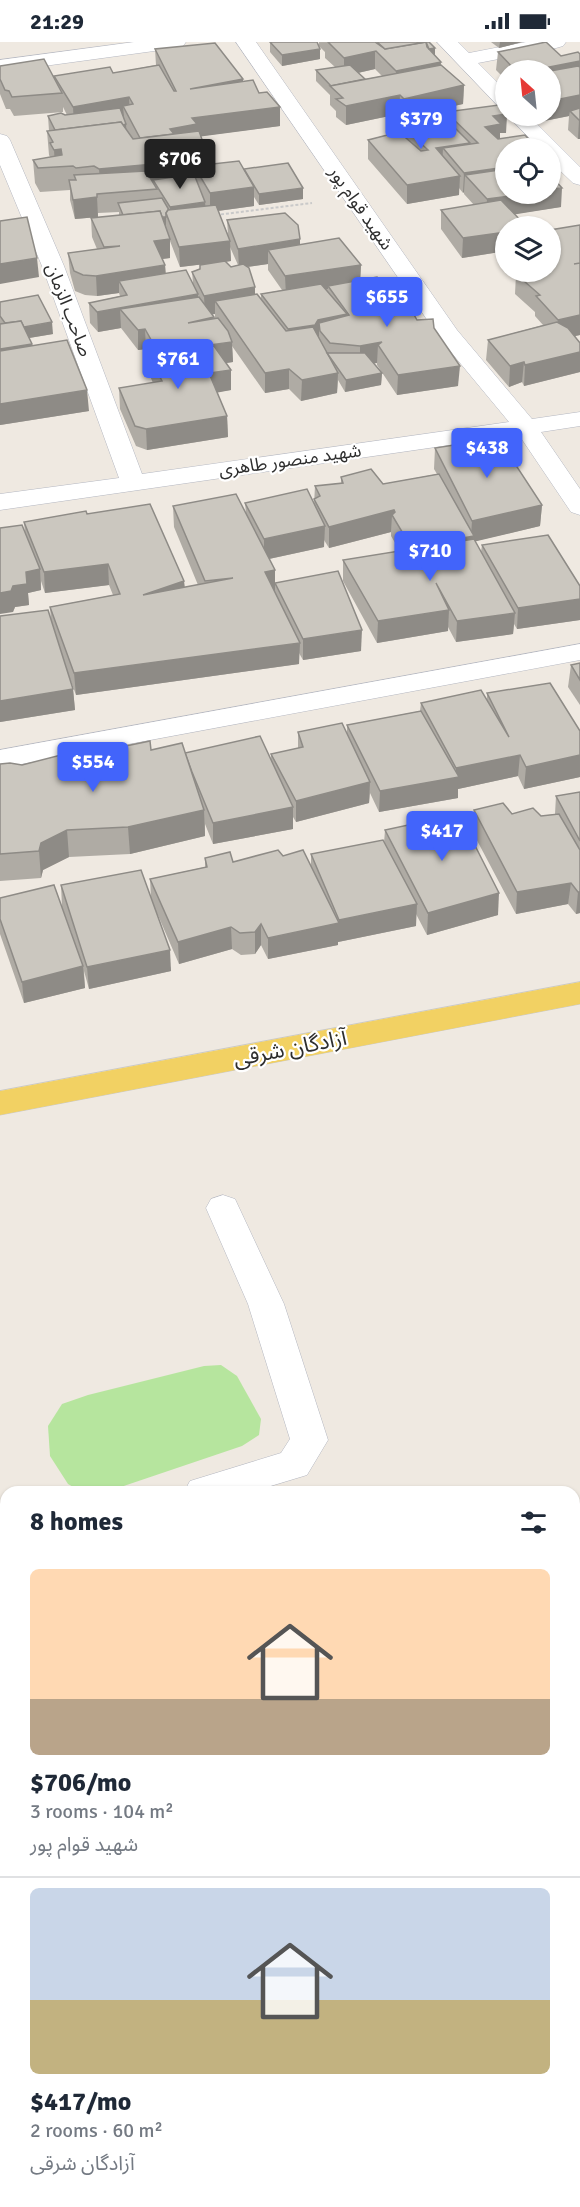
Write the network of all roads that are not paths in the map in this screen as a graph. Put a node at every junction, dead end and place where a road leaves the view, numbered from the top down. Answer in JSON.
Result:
{"nodes":[{"id":1,"x":176,"y":42,"type":"edge"},
{"id":2,"x":246,"y":42,"type":"edge"},
{"id":3,"x":447,"y":42,"type":"edge"},
{"id":4,"x":556,"y":42,"type":"edge"},
{"id":5,"x":464,"y":60,"type":"junction"},
{"id":6,"x":0,"y":66,"type":"edge"},
{"id":7,"x":495,"y":92,"type":"edge"},
{"id":8,"x":528,"y":126,"type":"edge"},
{"id":9,"x":539,"y":138,"type":"edge"},
{"id":10,"x":0,"y":140,"type":"edge"},
{"id":11,"x":561,"y":160,"type":"edge"},
{"id":12,"x":580,"y":179,"type":"edge"},
{"id":13,"x":580,"y":419,"type":"edge"},
{"id":14,"x":526,"y":427,"type":"junction"},
{"id":15,"x":133,"y":483,"type":"junction"},
{"id":16,"x":0,"y":502,"type":"edge"},
{"id":17,"x":580,"y":507,"type":"edge"},
{"id":18,"x":580,"y":652,"type":"edge"},
{"id":19,"x":0,"y":759,"type":"edge"},
{"id":20,"x":580,"y":993,"type":"edge"},
{"id":21,"x":0,"y":1103,"type":"edge"},
{"id":22,"x":223,"y":1208,"type":"dead end"},
{"id":23,"x":222,"y":1486,"type":"edge"}],
"edges":[{"from":1,"to":6,"type":"street"},
{"from":2,"to":14,"type":"street","name":"شهید قوام پور"},
{"from":3,"to":5,"type":"street"},
{"from":4,"to":5,"type":"street"},
{"from":5,"to":7,"type":"street"},
{"from":8,"to":9,"type":"street"},
{"from":10,"to":15,"type":"street","name":"صاحب الزمان"},
{"from":11,"to":12,"type":"street"},
{"from":13,"to":14,"type":"street","name":"شهید منصور طاهری"},
{"from":14,"to":15,"type":"street","name":"شهید منصور طاهری"},
{"from":14,"to":17,"type":"street","name":"شهید قوام پور"},
{"from":15,"to":16,"type":"street","name":"شهید منصور طاهری"},
{"from":18,"to":19,"type":"street"},
{"from":20,"to":21,"type":"main road","name":"آزادگان شرقی"},
{"from":22,"to":23,"type":"street"}]}
